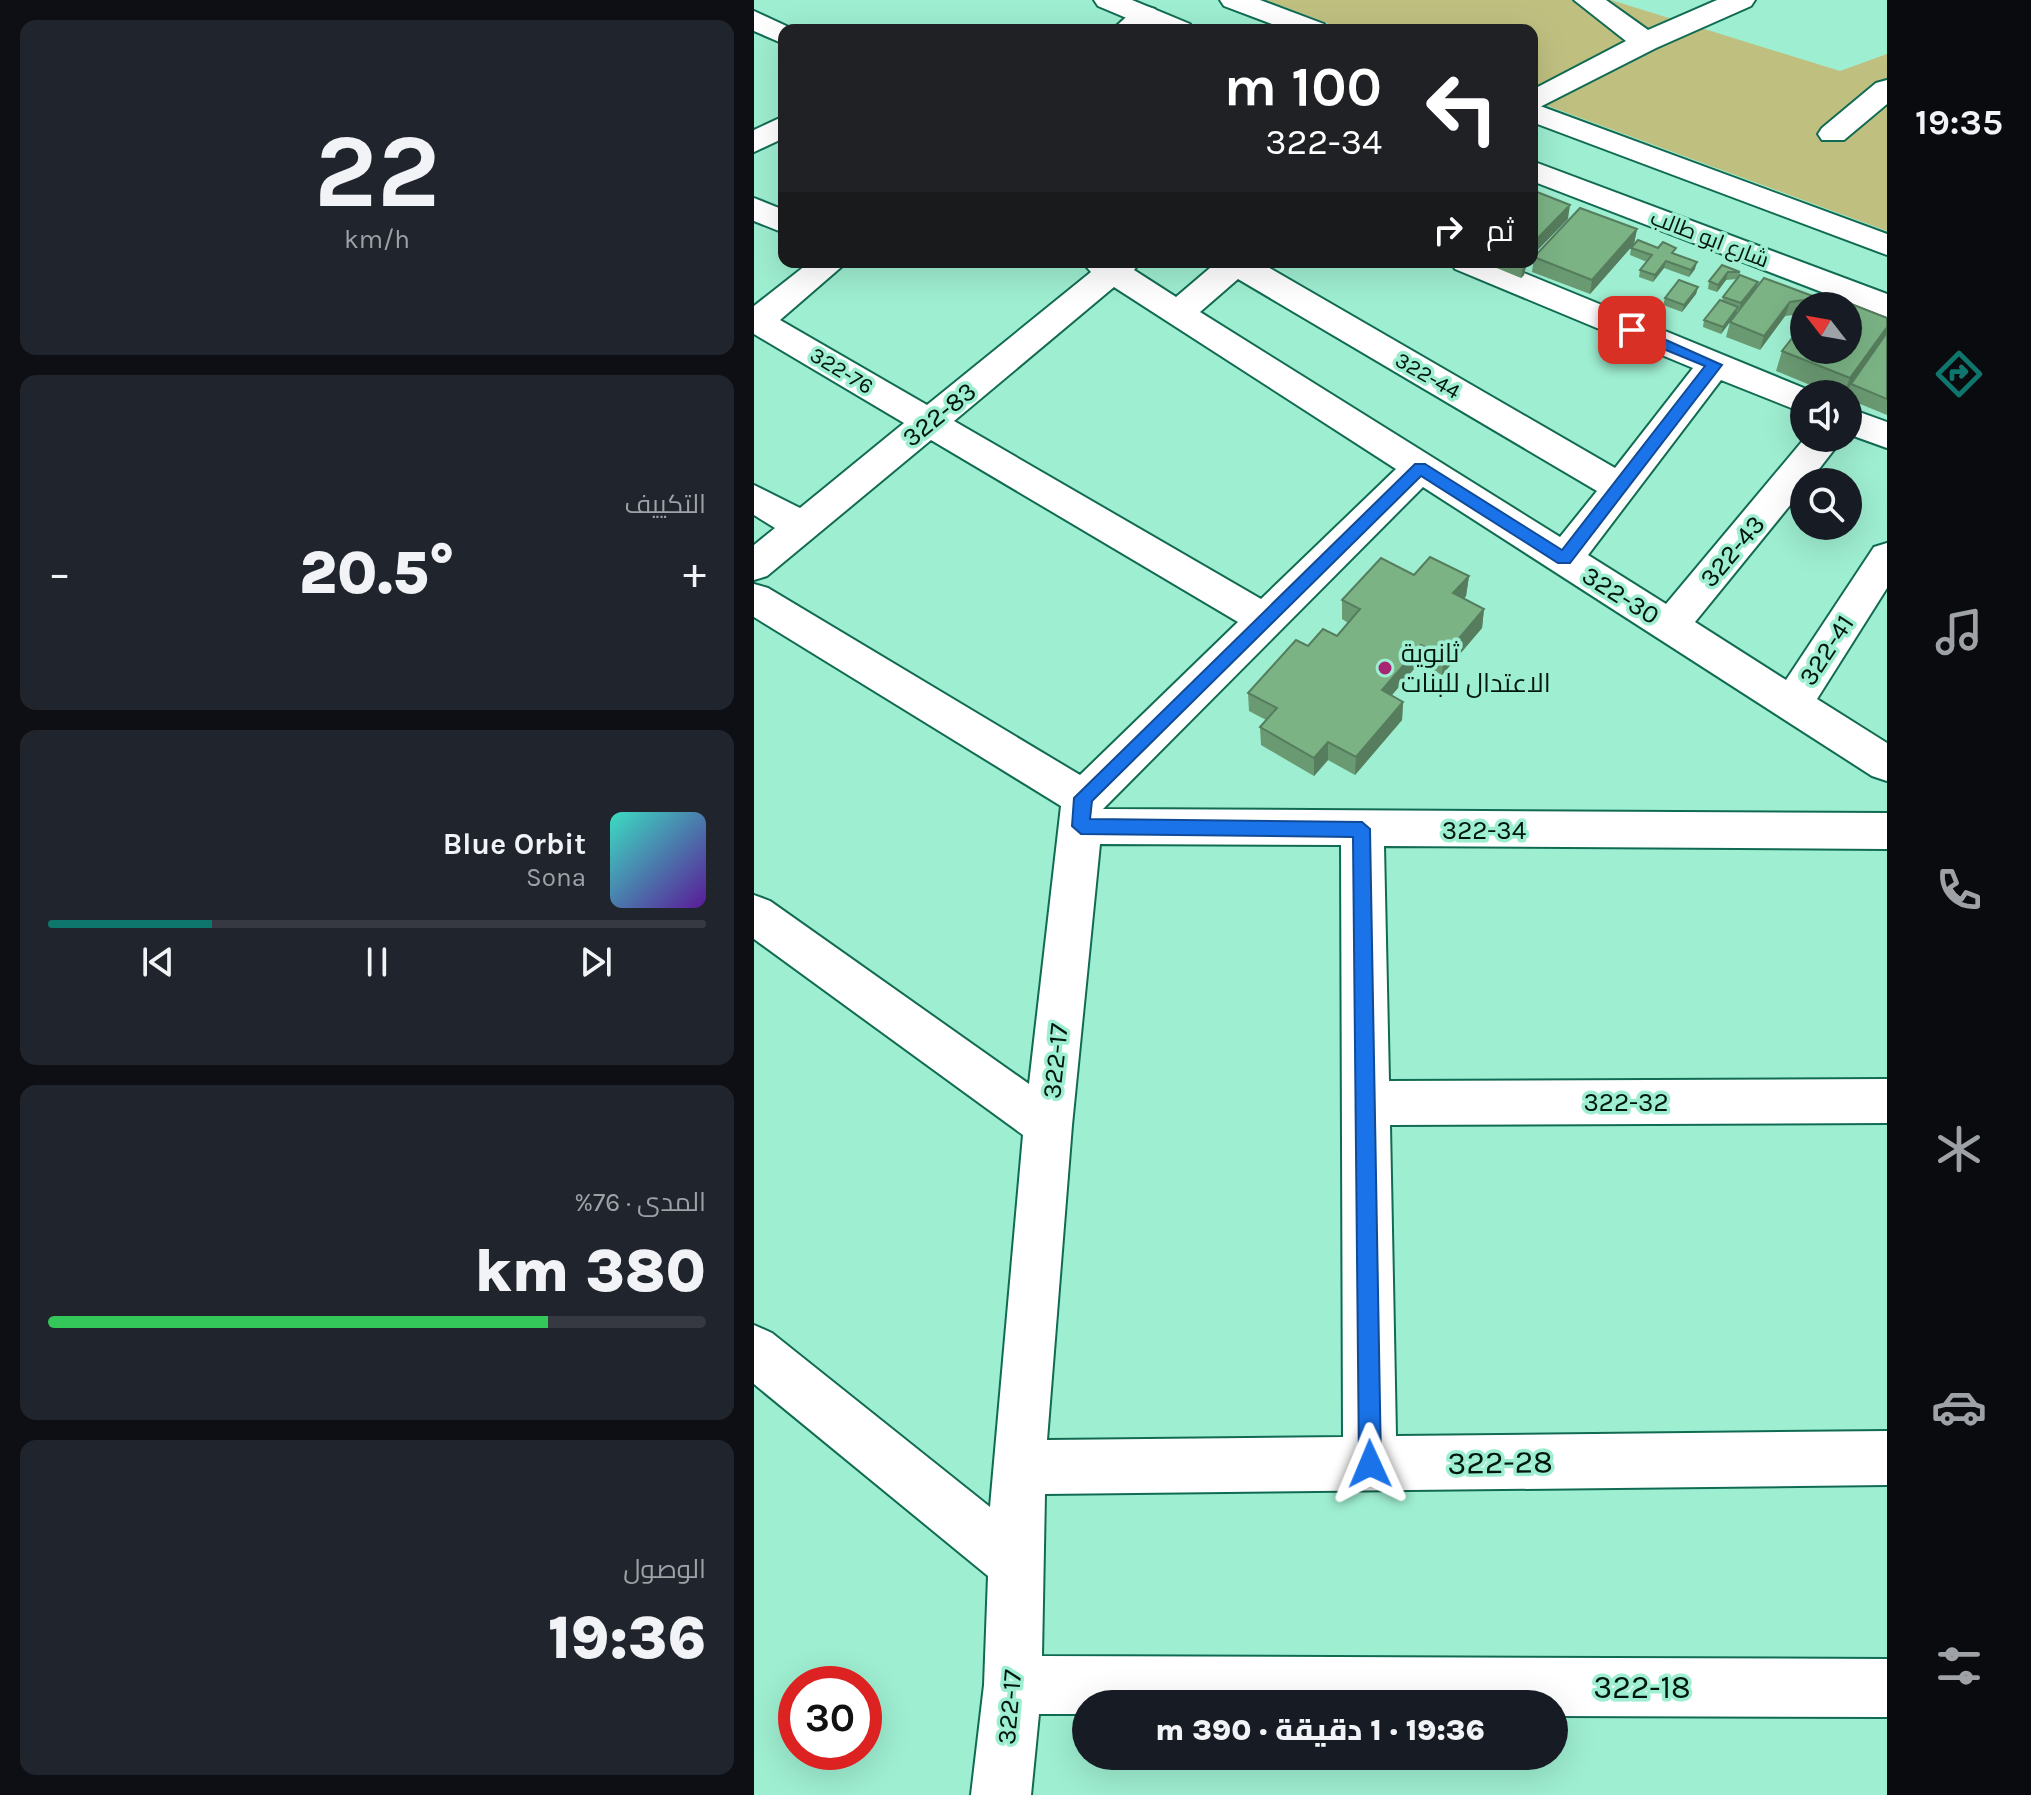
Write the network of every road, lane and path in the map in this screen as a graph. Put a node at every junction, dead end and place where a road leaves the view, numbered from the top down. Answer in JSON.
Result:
{"nodes":[{"id":1,"x":1108,"y":0,"type":"edge"},
{"id":2,"x":1234,"y":0,"type":"edge"},
{"id":3,"x":1588,"y":0,"type":"edge"},
{"id":4,"x":1741,"y":0,"type":"edge"},
{"id":5,"x":754,"y":20,"type":"edge"},
{"id":6,"x":1136,"y":23,"type":"edge"},
{"id":7,"x":1298,"y":24,"type":"edge"},
{"id":8,"x":778,"y":32,"type":"edge"},
{"id":9,"x":1646,"y":42,"type":"junction"},
{"id":10,"x":1887,"y":89,"type":"edge"},
{"id":11,"x":1538,"y":99,"type":"edge"},
{"id":12,"x":1538,"y":114,"type":"edge"},
{"id":13,"x":778,"y":129,"type":"edge"},
{"id":14,"x":1833,"y":134,"type":"dead end"},
{"id":15,"x":754,"y":143,"type":"edge"},
{"id":16,"x":1538,"y":172,"type":"edge"},
{"id":17,"x":754,"y":208,"type":"edge"},
{"id":18,"x":778,"y":220,"type":"edge"},
{"id":19,"x":1887,"y":245,"type":"edge"},
{"id":20,"x":823,"y":268,"type":"edge"},
{"id":21,"x":1109,"y":268,"type":"edge"},
{"id":22,"x":1114,"y":268,"type":"edge"},
{"id":23,"x":1229,"y":268,"type":"edge"},
{"id":24,"x":1246,"y":268,"type":"edge"},
{"id":25,"x":1481,"y":268,"type":"edge"},
{"id":26,"x":1887,"y":306,"type":"edge"},
{"id":27,"x":1177,"y":314,"type":"junction"},
{"id":28,"x":756,"y":320,"type":"edge"},
{"id":29,"x":1714,"y":365,"type":"junction"},
{"id":30,"x":1790,"y":395,"type":"edge"},
{"id":31,"x":929,"y":422,"type":"junction"},
{"id":32,"x":1862,"y":426,"type":"edge"},
{"id":33,"x":1887,"y":436,"type":"edge"},
{"id":34,"x":1813,"y":452,"type":"edge"},
{"id":35,"x":1420,"y":468,"type":"junction"},
{"id":36,"x":1619,"y":487,"type":"junction"},
{"id":37,"x":754,"y":498,"type":"edge"},
{"id":38,"x":802,"y":527,"type":"junction"},
{"id":39,"x":1887,"y":557,"type":"edge"},
{"id":40,"x":1564,"y":559,"type":"junction"},
{"id":41,"x":754,"y":566,"type":"edge"},
{"id":42,"x":754,"y":598,"type":"edge"},
{"id":43,"x":1265,"y":620,"type":"junction"},
{"id":44,"x":1670,"y":626,"type":"junction"},
{"id":45,"x":1792,"y":704,"type":"junction"},
{"id":46,"x":1887,"y":764,"type":"edge"},
{"id":47,"x":1082,"y":812,"type":"junction"},
{"id":48,"x":1362,"y":829,"type":"junction"},
{"id":49,"x":1887,"y":831,"type":"edge"},
{"id":50,"x":754,"y":914,"type":"edge"},
{"id":51,"x":1887,"y":1101,"type":"edge"},
{"id":52,"x":1365,"y":1103,"type":"junction"},
{"id":53,"x":1048,"y":1125,"type":"junction"},
{"id":54,"x":754,"y":1351,"type":"edge"},
{"id":55,"x":1887,"y":1458,"type":"edge"},
{"id":56,"x":1370,"y":1464,"type":"junction"},
{"id":57,"x":1018,"y":1467,"type":"junction"},
{"id":58,"x":1017,"y":1564,"type":"junction"},
{"id":59,"x":1013,"y":1685,"type":"junction"},
{"id":60,"x":1887,"y":1688,"type":"edge"},
{"id":61,"x":1001,"y":1795,"type":"edge"}],
"edges":[{"from":1,"to":6,"type":"street"},
{"from":2,"to":7,"type":"street"},
{"from":3,"to":9,"type":"street"},
{"from":4,"to":9,"type":"street"},
{"from":5,"to":8,"type":"street"},
{"from":9,"to":11,"type":"street"},
{"from":10,"to":14,"type":"street"},
{"from":12,"to":19,"type":"street"},
{"from":13,"to":15,"type":"street"},
{"from":16,"to":26,"type":"street","name":"شارع ابو طالب"},
{"from":17,"to":18,"type":"street"},
{"from":20,"to":28,"type":"street"},
{"from":21,"to":31,"type":"street","name":"322-83"},
{"from":22,"to":27,"type":"street","name":"322-30"},
{"from":23,"to":27,"type":"street"},
{"from":24,"to":36,"type":"street","name":"322-44"},
{"from":25,"to":29,"type":"street"},
{"from":27,"to":35,"type":"street","name":"322-30"},
{"from":28,"to":31,"type":"street","name":"322-76"},
{"from":29,"to":30,"type":"street"},
{"from":29,"to":36,"type":"street"},
{"from":31,"to":38,"type":"street","name":"322-83"},
{"from":31,"to":43,"type":"street","name":"322-76"},
{"from":32,"to":33,"type":"street"},
{"from":34,"to":44,"type":"street","name":"322-43"},
{"from":35,"to":40,"type":"street","name":"322-30"},
{"from":35,"to":43,"type":"street"},
{"from":36,"to":40,"type":"street"},
{"from":37,"to":38,"type":"street"},
{"from":38,"to":41,"type":"street","name":"322-83"},
{"from":39,"to":45,"type":"street","name":"322-41"},
{"from":40,"to":44,"type":"street","name":"322-30"},
{"from":42,"to":47,"type":"street"},
{"from":43,"to":47,"type":"street"},
{"from":44,"to":45,"type":"street","name":"322-30"},
{"from":45,"to":46,"type":"street","name":"322-30"},
{"from":47,"to":48,"type":"street","name":"322-34"},
{"from":47,"to":53,"type":"street","name":"322-17"},
{"from":48,"to":49,"type":"street","name":"322-34"},
{"from":48,"to":52,"type":"street"},
{"from":50,"to":53,"type":"street"},
{"from":51,"to":52,"type":"street","name":"322-32"},
{"from":52,"to":56,"type":"street"},
{"from":53,"to":57,"type":"street","name":"322-17"},
{"from":54,"to":58,"type":"street"},
{"from":55,"to":56,"type":"street","name":"322-28"},
{"from":56,"to":57,"type":"street","name":"322-28"},
{"from":57,"to":58,"type":"street","name":"322-17"},
{"from":58,"to":59,"type":"street","name":"322-17"},
{"from":59,"to":60,"type":"street","name":"322-18"},
{"from":59,"to":61,"type":"street","name":"322-17"}]}
